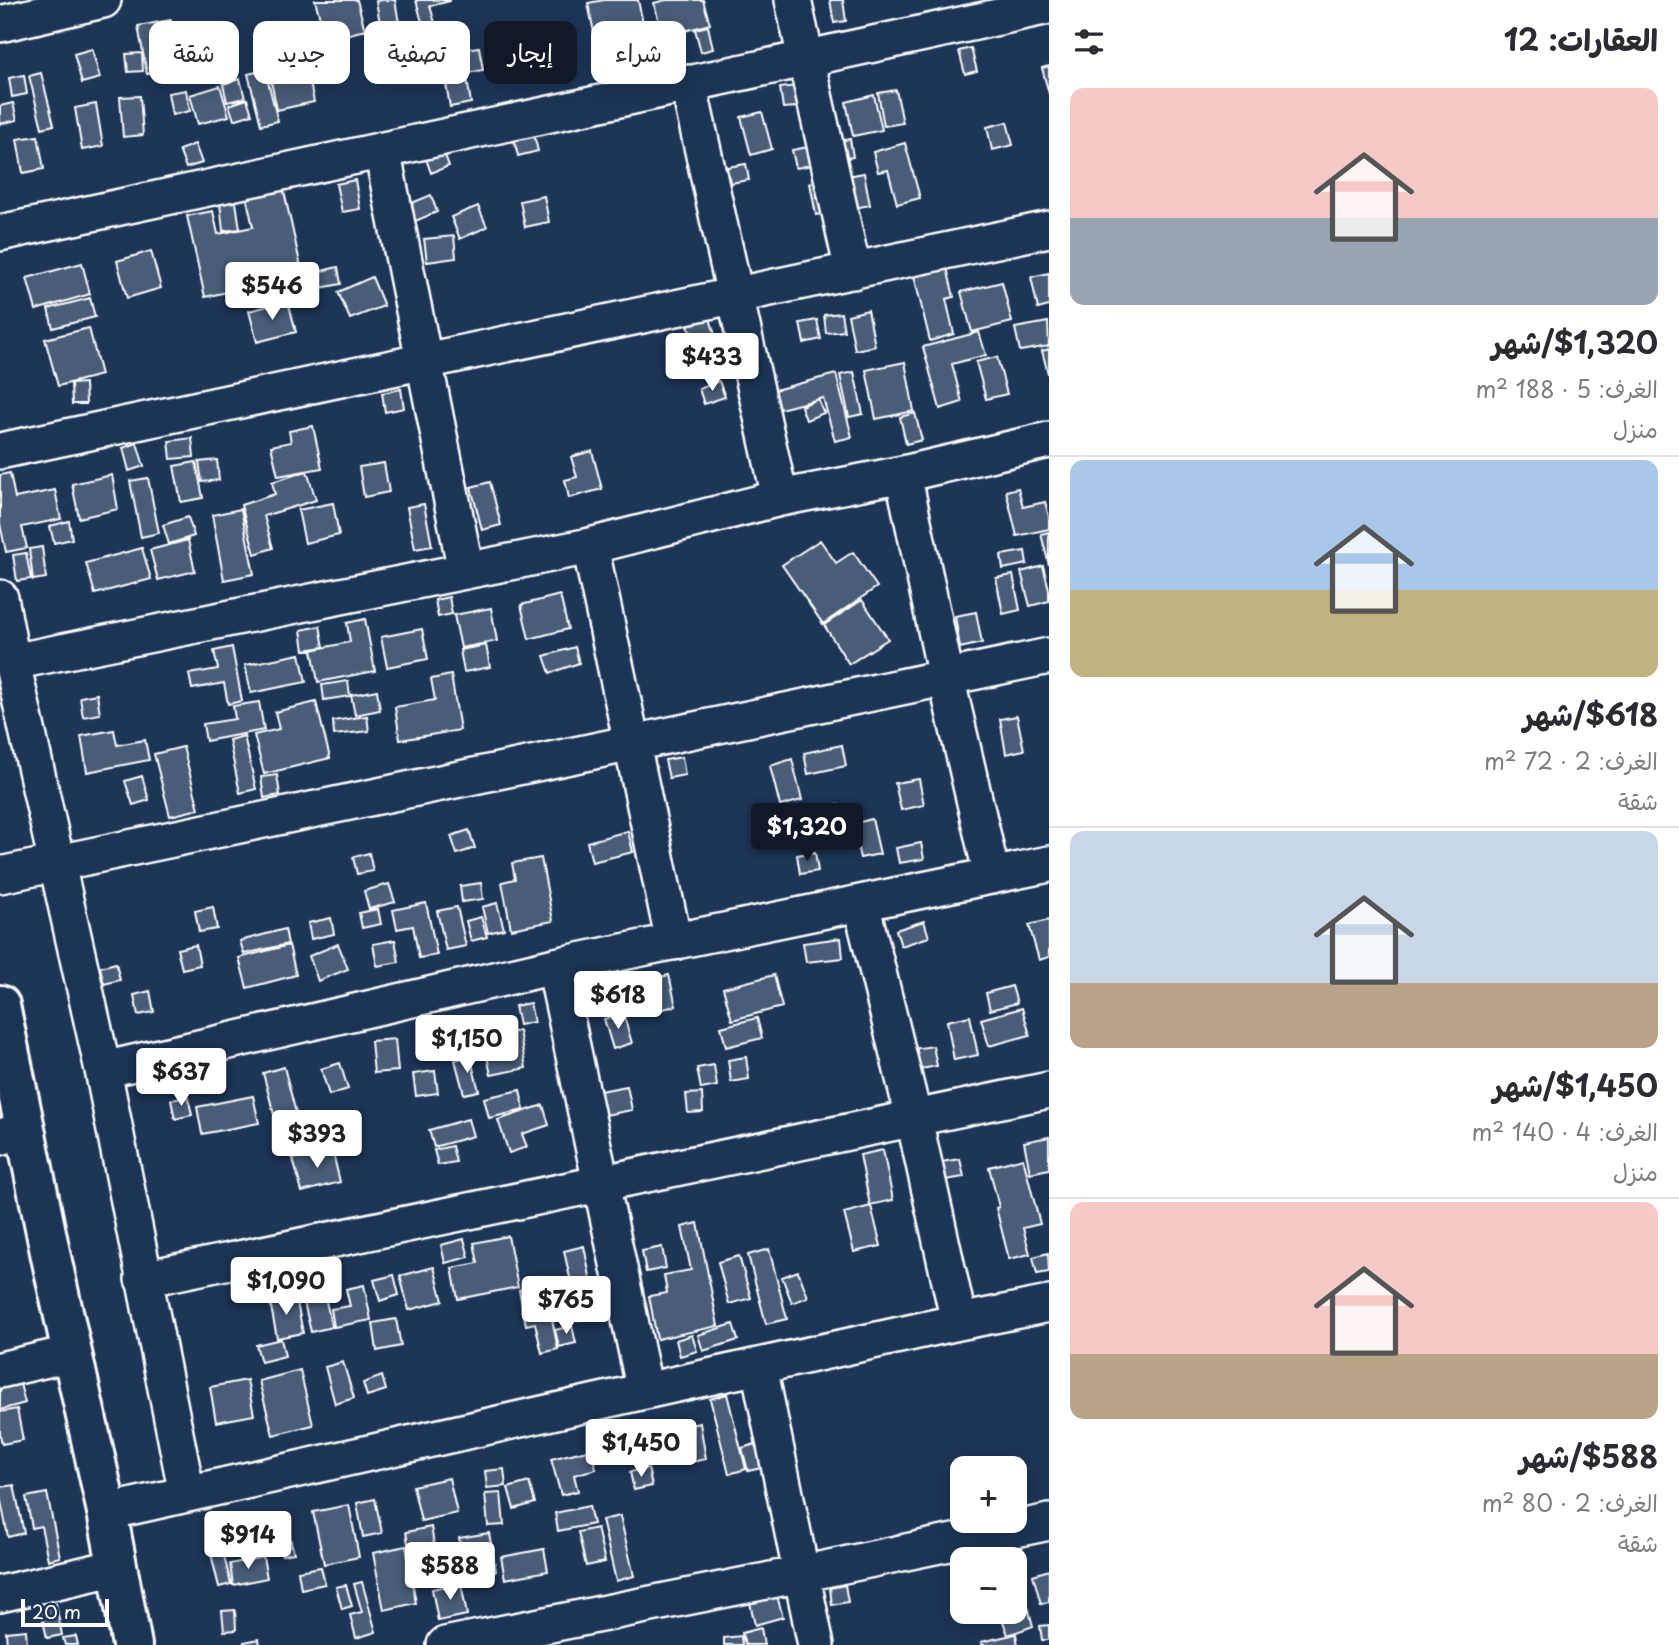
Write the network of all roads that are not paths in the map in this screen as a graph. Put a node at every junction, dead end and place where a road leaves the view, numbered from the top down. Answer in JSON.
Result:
{"nodes":[{"id":1,"x":103,"y":0,"type":"edge"},
{"id":2,"x":793,"y":0,"type":"edge"},
{"id":3,"x":1049,"y":6,"type":"edge"},
{"id":4,"x":0,"y":24,"type":"edge"},
{"id":5,"x":806,"y":58,"type":"junction"},
{"id":6,"x":688,"y":83,"type":"junction"},
{"id":7,"x":382,"y":150,"type":"junction"},
{"id":8,"x":1049,"y":229,"type":"edge"},
{"id":9,"x":0,"y":233,"type":"edge"},
{"id":10,"x":853,"y":271,"type":"junction"},
{"id":11,"x":734,"y":296,"type":"junction"},
{"id":12,"x":424,"y":361,"type":"junction"},
{"id":13,"x":1049,"y":440,"type":"edge"},
{"id":14,"x":0,"y":451,"type":"edge"},
{"id":15,"x":903,"y":474,"type":"junction"},
{"id":16,"x":780,"y":498,"type":"junction"},
{"id":17,"x":590,"y":546,"type":"junction"},
{"id":18,"x":466,"y":571,"type":"junction"},
{"id":19,"x":0,"y":598,"type":"edge"},
{"id":20,"x":1049,"y":656,"type":"edge"},
{"id":21,"x":12,"y":662,"type":"junction"},
{"id":22,"x":946,"y":677,"type":"junction"},
{"id":23,"x":632,"y":743,"type":"junction"},
{"id":24,"x":56,"y":863,"type":"junction"},
{"id":25,"x":1049,"y":864,"type":"edge"},
{"id":26,"x":0,"y":875,"type":"edge"},
{"id":27,"x":992,"y":876,"type":"junction"},
{"id":28,"x":861,"y":903,"type":"junction"},
{"id":29,"x":674,"y":942,"type":"junction"},
{"id":30,"x":555,"y":966,"type":"junction"},
{"id":31,"x":0,"y":1005,"type":"edge"},
{"id":32,"x":103,"y":1070,"type":"junction"},
{"id":33,"x":1049,"y":1090,"type":"edge"},
{"id":34,"x":914,"y":1119,"type":"junction"},
{"id":35,"x":13,"y":1134,"type":"edge"},
{"id":36,"x":601,"y":1185,"type":"junction"},
{"id":37,"x":144,"y":1279,"type":"junction"},
{"id":38,"x":1049,"y":1304,"type":"edge"},
{"id":39,"x":959,"y":1322,"type":"junction"},
{"id":40,"x":73,"y":1353,"type":"junction"},
{"id":41,"x":759,"y":1367,"type":"junction"},
{"id":42,"x":0,"y":1370,"type":"edge"},
{"id":43,"x":645,"y":1391,"type":"junction"},
{"id":44,"x":187,"y":1493,"type":"junction"},
{"id":45,"x":107,"y":1512,"type":"junction"},
{"id":46,"x":1049,"y":1522,"type":"edge"},
{"id":47,"x":118,"y":1567,"type":"junction"},
{"id":48,"x":801,"y":1574,"type":"junction"},
{"id":49,"x":0,"y":1594,"type":"edge"},
{"id":50,"x":132,"y":1645,"type":"edge"},
{"id":51,"x":445,"y":1645,"type":"edge"},
{"id":52,"x":816,"y":1645,"type":"edge"}],
"edges":[{"from":1,"to":4,"type":"street"},
{"from":2,"to":5,"type":"street"},
{"from":3,"to":5,"type":"street"},
{"from":5,"to":6,"type":"street"},
{"from":5,"to":10,"type":"street"},
{"from":6,"to":7,"type":"street"},
{"from":6,"to":11,"type":"street"},
{"from":7,"to":9,"type":"street"},
{"from":7,"to":12,"type":"street"},
{"from":8,"to":10,"type":"street"},
{"from":10,"to":11,"type":"street"},
{"from":11,"to":12,"type":"street"},
{"from":11,"to":16,"type":"street"},
{"from":12,"to":14,"type":"street"},
{"from":12,"to":18,"type":"street"},
{"from":13,"to":15,"type":"street"},
{"from":15,"to":16,"type":"street"},
{"from":15,"to":22,"type":"street"},
{"from":16,"to":17,"type":"street"},
{"from":17,"to":18,"type":"street"},
{"from":17,"to":23,"type":"street"},
{"from":18,"to":21,"type":"street"},
{"from":19,"to":21,"type":"street"},
{"from":20,"to":22,"type":"street"},
{"from":21,"to":24,"type":"street"},
{"from":22,"to":23,"type":"street"},
{"from":22,"to":27,"type":"street"},
{"from":23,"to":24,"type":"street"},
{"from":23,"to":29,"type":"street"},
{"from":24,"to":26,"type":"street"},
{"from":24,"to":32,"type":"street"},
{"from":25,"to":27,"type":"street"},
{"from":27,"to":28,"type":"street"},
{"from":28,"to":29,"type":"street"},
{"from":28,"to":34,"type":"street"},
{"from":29,"to":30,"type":"street"},
{"from":30,"to":32,"type":"street"},
{"from":30,"to":36,"type":"street"},
{"from":31,"to":35,"type":"highway"},
{"from":32,"to":37,"type":"street"},
{"from":33,"to":34,"type":"street"},
{"from":34,"to":36,"type":"street"},
{"from":34,"to":39,"type":"street"},
{"from":35,"to":40,"type":"highway"},
{"from":36,"to":37,"type":"street"},
{"from":36,"to":43,"type":"street"},
{"from":37,"to":44,"type":"street"},
{"from":38,"to":39,"type":"street"},
{"from":39,"to":41,"type":"street"},
{"from":40,"to":42,"type":"street"},
{"from":40,"to":45,"type":"highway"},
{"from":41,"to":43,"type":"street"},
{"from":41,"to":48,"type":"street"},
{"from":43,"to":44,"type":"street"},
{"from":44,"to":45,"type":"street"},
{"from":45,"to":47,"type":"highway"},
{"from":46,"to":48,"type":"street"},
{"from":47,"to":49,"type":"street"},
{"from":47,"to":50,"type":"highway"},
{"from":48,"to":51,"type":"street"},
{"from":48,"to":52,"type":"street"}]}
